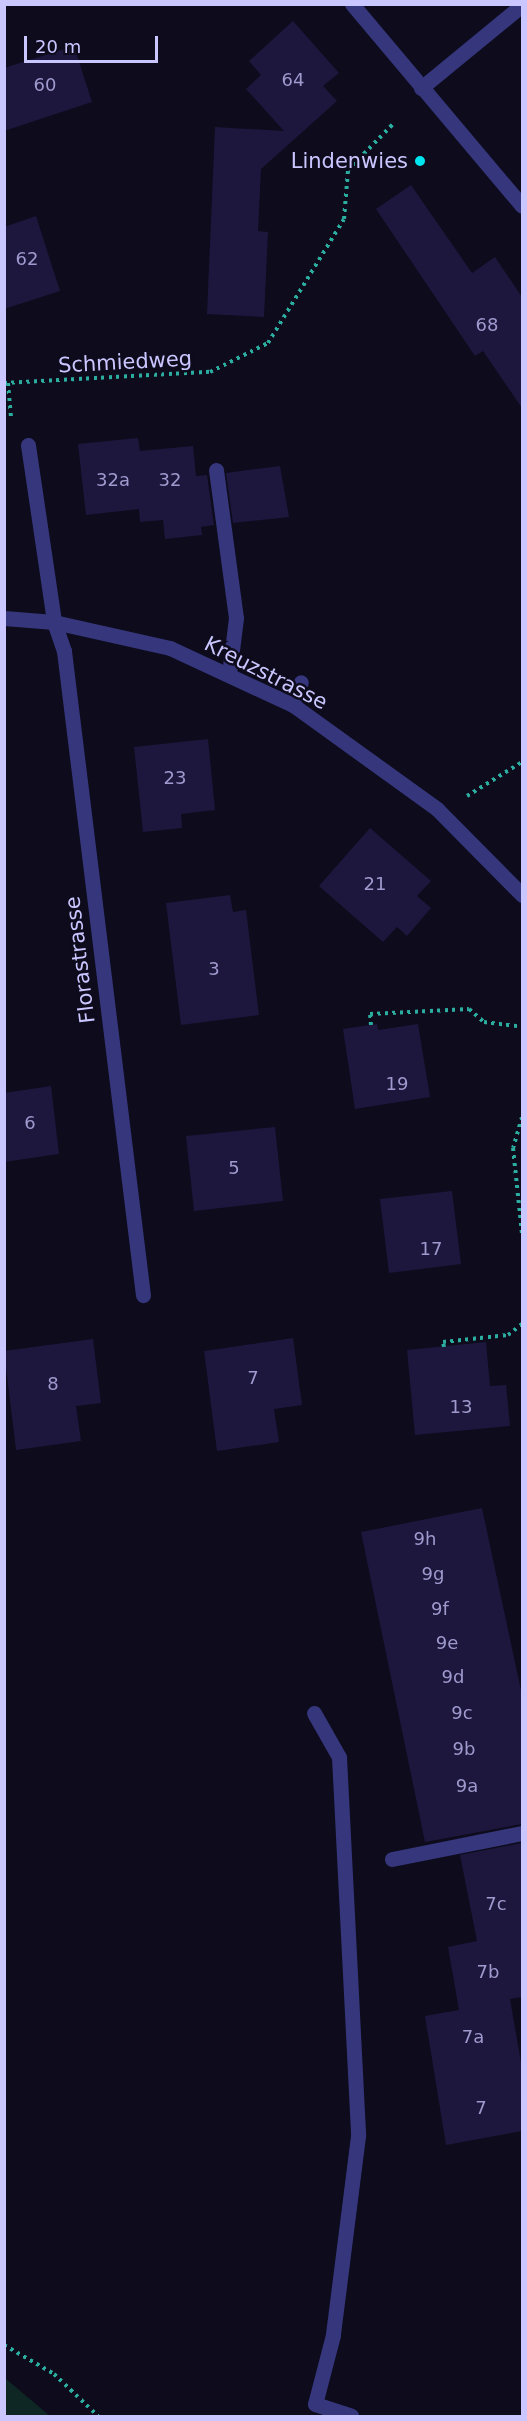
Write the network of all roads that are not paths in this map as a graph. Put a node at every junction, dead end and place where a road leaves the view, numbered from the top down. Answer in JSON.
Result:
{"nodes":[{"id":1,"x":352,"y":4,"type":"edge"},
{"id":2,"x":522,"y":5,"type":"edge"},
{"id":3,"x":421,"y":88,"type":"junction"},
{"id":4,"x":522,"y":206,"type":"edge"},
{"id":5,"x":28,"y":445,"type":"dead end"},
{"id":6,"x":216,"y":470,"type":"dead end"},
{"id":7,"x":4,"y":618,"type":"edge"},
{"id":8,"x":54,"y":622,"type":"junction"},
{"id":9,"x":230,"y":674,"type":"junction"},
{"id":10,"x":301,"y":682,"type":"dead end"},
{"id":11,"x":293,"y":705,"type":"junction"},
{"id":12,"x":522,"y":895,"type":"edge"},
{"id":13,"x":143,"y":1295,"type":"dead end"},
{"id":14,"x":314,"y":1713,"type":"dead end"},
{"id":15,"x":522,"y":1833,"type":"edge"},
{"id":16,"x":392,"y":1859,"type":"dead end"},
{"id":17,"x":351,"y":2416,"type":"edge"}],
"edges":[{"from":1,"to":3,"type":"street"},
{"from":2,"to":3,"type":"street"},
{"from":3,"to":4,"type":"street"},
{"from":5,"to":8,"type":"street","name":"Florastrasse"},
{"from":6,"to":9,"type":"street"},
{"from":7,"to":8,"type":"street","name":"Kreuzstrasse"},
{"from":8,"to":9,"type":"street","name":"Kreuzstrasse"},
{"from":8,"to":13,"type":"street","name":"Florastrasse"},
{"from":9,"to":11,"type":"street","name":"Kreuzstrasse"},
{"from":10,"to":11,"type":"street"},
{"from":11,"to":12,"type":"street","name":"Kreuzstrasse"},
{"from":14,"to":17,"type":"street"},
{"from":15,"to":16,"type":"street"}]}
